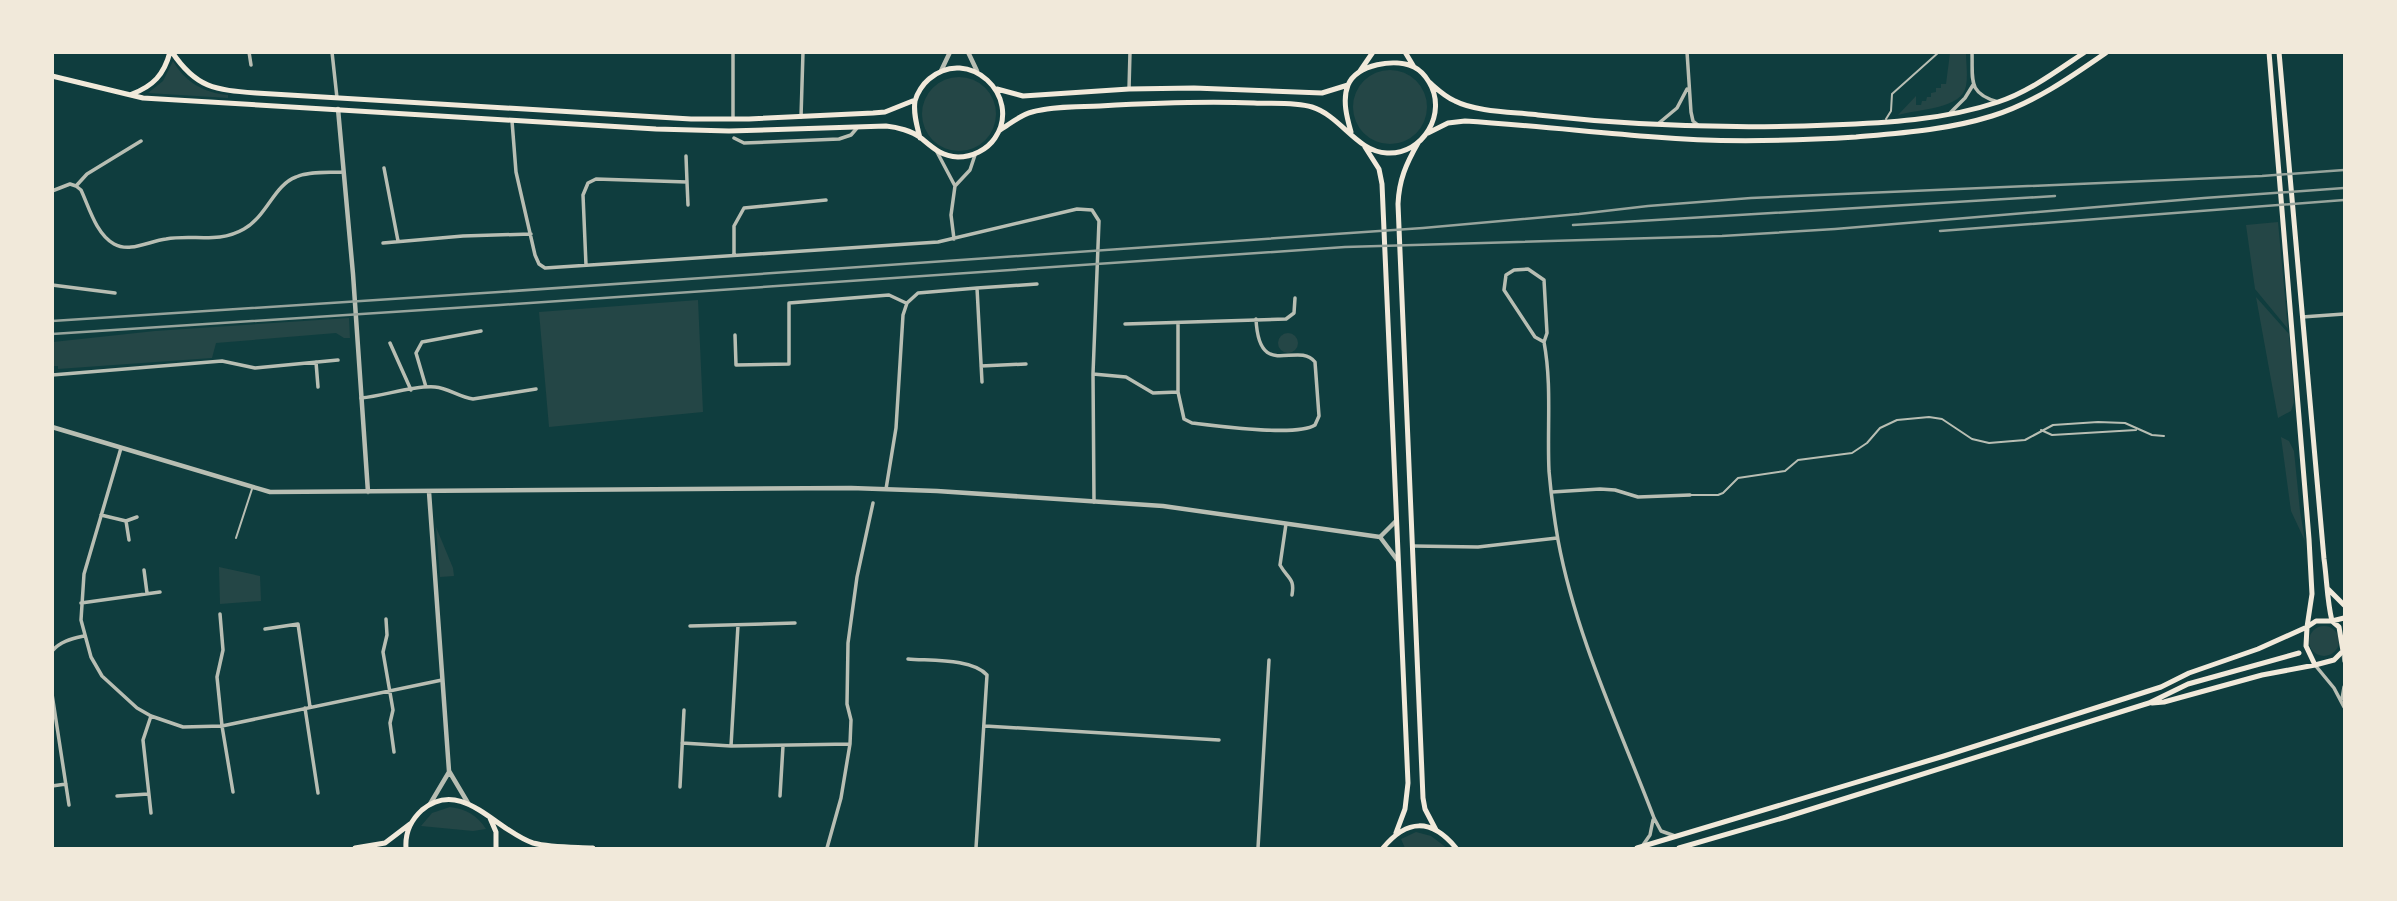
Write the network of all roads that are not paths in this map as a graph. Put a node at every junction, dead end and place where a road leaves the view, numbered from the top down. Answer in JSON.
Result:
{"nodes":[{"id":1,"x":171,"y":52,"type":"edge"},
{"id":2,"x":249,"y":52,"type":"edge"},
{"id":3,"x":332,"y":52,"type":"edge"},
{"id":4,"x":733,"y":52,"type":"edge"},
{"id":5,"x":803,"y":52,"type":"edge"},
{"id":6,"x":950,"y":52,"type":"edge"},
{"id":7,"x":968,"y":52,"type":"edge"},
{"id":8,"x":1130,"y":52,"type":"edge"},
{"id":9,"x":1373,"y":52,"type":"edge"},
{"id":10,"x":1405,"y":52,"type":"edge"},
{"id":11,"x":1687,"y":52,"type":"edge"},
{"id":12,"x":1939,"y":52,"type":"edge"},
{"id":13,"x":1972,"y":52,"type":"edge"},
{"id":14,"x":2085,"y":52,"type":"edge"},
{"id":15,"x":2107,"y":52,"type":"edge"},
{"id":16,"x":2269,"y":52,"type":"edge"},
{"id":17,"x":2278,"y":52,"type":"edge"},
{"id":18,"x":250,"y":65,"type":"dead end"},
{"id":19,"x":1414,"y":67,"type":"junction"},
{"id":20,"x":941,"y":71,"type":"junction"},
{"id":21,"x":977,"y":71,"type":"junction"},
{"id":22,"x":1360,"y":71,"type":"junction"},
{"id":23,"x":52,"y":76,"type":"edge"},
{"id":24,"x":1429,"y":82,"type":"junction"},
{"id":25,"x":1348,"y":85,"type":"junction"},
{"id":26,"x":1973,"y":85,"type":"junction"},
{"id":27,"x":1687,"y":87,"type":"junction"},
{"id":28,"x":997,"y":89,"type":"junction"},
{"id":29,"x":1129,"y":89,"type":"junction"},
{"id":30,"x":131,"y":94,"type":"junction"},
{"id":31,"x":337,"y":98,"type":"junction"},
{"id":32,"x":915,"y":100,"type":"junction"},
{"id":33,"x":1999,"y":102,"type":"junction"},
{"id":34,"x":338,"y":109,"type":"junction"},
{"id":35,"x":1948,"y":114,"type":"junction"},
{"id":36,"x":733,"y":117,"type":"dead end"},
{"id":37,"x":801,"y":118,"type":"junction"},
{"id":38,"x":512,"y":121,"type":"junction"},
{"id":39,"x":1883,"y":122,"type":"junction"},
{"id":40,"x":1657,"y":125,"type":"junction"},
{"id":41,"x":859,"y":126,"type":"junction"},
{"id":42,"x":1699,"y":127,"type":"junction"},
{"id":43,"x":1000,"y":130,"type":"junction"},
{"id":44,"x":1351,"y":132,"type":"junction"},
{"id":45,"x":1428,"y":133,"type":"junction"},
{"id":46,"x":734,"y":138,"type":"dead end"},
{"id":47,"x":920,"y":138,"type":"junction"},
{"id":48,"x":141,"y":141,"type":"dead end"},
{"id":49,"x":1418,"y":143,"type":"junction"},
{"id":50,"x":1365,"y":147,"type":"junction"},
{"id":51,"x":937,"y":152,"type":"junction"},
{"id":52,"x":976,"y":153,"type":"junction"},
{"id":53,"x":686,"y":156,"type":"dead end"},
{"id":54,"x":384,"y":168,"type":"dead end"},
{"id":55,"x":343,"y":172,"type":"junction"},
{"id":56,"x":687,"y":181,"type":"junction"},
{"id":57,"x":76,"y":186,"type":"junction"},
{"id":58,"x":955,"y":186,"type":"junction"},
{"id":59,"x":52,"y":191,"type":"edge"},
{"id":60,"x":826,"y":200,"type":"dead end"},
{"id":61,"x":688,"y":205,"type":"dead end"},
{"id":62,"x":531,"y":234,"type":"junction"},
{"id":63,"x":954,"y":239,"type":"junction"},
{"id":64,"x":398,"y":241,"type":"junction"},
{"id":65,"x":383,"y":243,"type":"dead end"},
{"id":66,"x":734,"y":255,"type":"junction"},
{"id":67,"x":586,"y":265,"type":"junction"},
{"id":68,"x":1037,"y":284,"type":"dead end"},
{"id":69,"x":52,"y":285,"type":"edge"},
{"id":70,"x":977,"y":288,"type":"junction"},
{"id":71,"x":115,"y":293,"type":"dead end"},
{"id":72,"x":1295,"y":298,"type":"dead end"},
{"id":73,"x":907,"y":303,"type":"junction"},
{"id":74,"x":2344,"y":314,"type":"edge"},
{"id":75,"x":2302,"y":317,"type":"junction"},
{"id":76,"x":1256,"y":319,"type":"junction"},
{"id":77,"x":1178,"y":323,"type":"junction"},
{"id":78,"x":1125,"y":324,"type":"dead end"},
{"id":79,"x":481,"y":331,"type":"dead end"},
{"id":80,"x":736,"y":335,"type":"dead end"},
{"id":81,"x":1544,"y":342,"type":"junction"},
{"id":82,"x":390,"y":343,"type":"dead end"},
{"id":83,"x":338,"y":360,"type":"dead end"},
{"id":84,"x":316,"y":362,"type":"junction"},
{"id":85,"x":1026,"y":364,"type":"dead end"},
{"id":86,"x":981,"y":366,"type":"junction"},
{"id":87,"x":1093,"y":374,"type":"junction"},
{"id":88,"x":52,"y":375,"type":"edge"},
{"id":89,"x":982,"y":382,"type":"dead end"},
{"id":90,"x":318,"y":387,"type":"dead end"},
{"id":91,"x":426,"y":387,"type":"junction"},
{"id":92,"x":536,"y":389,"type":"dead end"},
{"id":93,"x":411,"y":390,"type":"junction"},
{"id":94,"x":1178,"y":393,"type":"junction"},
{"id":95,"x":361,"y":398,"type":"junction"},
{"id":96,"x":52,"y":426,"type":"edge"},
{"id":97,"x":2040,"y":429,"type":"junction"},
{"id":98,"x":2138,"y":429,"type":"junction"},
{"id":99,"x":2164,"y":436,"type":"dead end"},
{"id":100,"x":121,"y":448,"type":"junction"},
{"id":101,"x":252,"y":488,"type":"junction"},
{"id":102,"x":886,"y":489,"type":"junction"},
{"id":103,"x":368,"y":492,"type":"junction"},
{"id":104,"x":429,"y":492,"type":"junction"},
{"id":105,"x":1552,"y":492,"type":"junction"},
{"id":106,"x":1690,"y":495,"type":"joint"},
{"id":107,"x":1094,"y":502,"type":"junction"},
{"id":108,"x":873,"y":503,"type":"dead end"},
{"id":109,"x":101,"y":515,"type":"junction"},
{"id":110,"x":137,"y":517,"type":"dead end"},
{"id":111,"x":126,"y":521,"type":"junction"},
{"id":112,"x":1396,"y":521,"type":"junction"},
{"id":113,"x":1286,"y":524,"type":"junction"},
{"id":114,"x":1380,"y":537,"type":"junction"},
{"id":115,"x":236,"y":538,"type":"dead end"},
{"id":116,"x":1558,"y":538,"type":"junction"},
{"id":117,"x":129,"y":540,"type":"dead end"},
{"id":118,"x":1413,"y":546,"type":"junction"},
{"id":119,"x":1398,"y":561,"type":"junction"},
{"id":120,"x":144,"y":570,"type":"dead end"},
{"id":121,"x":2328,"y":589,"type":"junction"},
{"id":122,"x":160,"y":592,"type":"dead end"},
{"id":123,"x":147,"y":593,"type":"junction"},
{"id":124,"x":1292,"y":595,"type":"dead end"},
{"id":125,"x":81,"y":603,"type":"junction"},
{"id":126,"x":2344,"y":605,"type":"edge"},
{"id":127,"x":220,"y":614,"type":"dead end"},
{"id":128,"x":2344,"y":618,"type":"edge"},
{"id":129,"x":386,"y":619,"type":"dead end"},
{"id":130,"x":2332,"y":621,"type":"junction"},
{"id":131,"x":795,"y":624,"type":"dead end"},
{"id":132,"x":738,"y":625,"type":"junction"},
{"id":133,"x":690,"y":626,"type":"dead end"},
{"id":134,"x":2308,"y":627,"type":"junction"},
{"id":135,"x":265,"y":629,"type":"dead end"},
{"id":136,"x":84,"y":636,"type":"junction"},
{"id":137,"x":2344,"y":650,"type":"edge"},
{"id":138,"x":52,"y":651,"type":"edge"},
{"id":139,"x":2299,"y":653,"type":"dead end"},
{"id":140,"x":908,"y":659,"type":"dead end"},
{"id":141,"x":1269,"y":660,"type":"dead end"},
{"id":142,"x":2344,"y":661,"type":"edge"},
{"id":143,"x":2315,"y":665,"type":"junction"},
{"id":144,"x":443,"y":679,"type":"junction"},
{"id":145,"x":2188,"y":684,"type":"junction"},
{"id":146,"x":2161,"y":687,"type":"junction"},
{"id":147,"x":2344,"y":687,"type":"edge"},
{"id":148,"x":390,"y":690,"type":"junction"},
{"id":149,"x":52,"y":694,"type":"edge"},
{"id":150,"x":2342,"y":699,"type":"junction"},
{"id":151,"x":2149,"y":703,"type":"junction"},
{"id":152,"x":308,"y":707,"type":"junction"},
{"id":153,"x":2344,"y":707,"type":"edge"},
{"id":154,"x":684,"y":710,"type":"dead end"},
{"id":155,"x":54,"y":714,"type":"edge"},
{"id":156,"x":151,"y":716,"type":"junction"},
{"id":157,"x":222,"y":726,"type":"junction"},
{"id":158,"x":985,"y":726,"type":"junction"},
{"id":159,"x":1219,"y":740,"type":"dead end"},
{"id":160,"x":682,"y":743,"type":"junction"},
{"id":161,"x":850,"y":744,"type":"junction"},
{"id":162,"x":731,"y":746,"type":"junction"},
{"id":163,"x":783,"y":746,"type":"junction"},
{"id":164,"x":394,"y":752,"type":"dead end"},
{"id":165,"x":450,"y":771,"type":"junction"},
{"id":166,"x":66,"y":784,"type":"junction"},
{"id":167,"x":52,"y":786,"type":"edge"},
{"id":168,"x":680,"y":787,"type":"dead end"},
{"id":169,"x":233,"y":792,"type":"dead end"},
{"id":170,"x":318,"y":793,"type":"dead end"},
{"id":171,"x":148,"y":794,"type":"junction"},
{"id":172,"x":117,"y":796,"type":"dead end"},
{"id":173,"x":780,"y":796,"type":"dead end"},
{"id":174,"x":468,"y":803,"type":"junction"},
{"id":175,"x":430,"y":804,"type":"junction"},
{"id":176,"x":69,"y":805,"type":"dead end"},
{"id":177,"x":151,"y":813,"type":"dead end"},
{"id":178,"x":490,"y":818,"type":"junction"},
{"id":179,"x":1654,"y":818,"type":"junction"},
{"id":180,"x":410,"y":824,"type":"junction"},
{"id":181,"x":1436,"y":830,"type":"junction"},
{"id":182,"x":1395,"y":833,"type":"junction"},
{"id":183,"x":1676,"y":836,"type":"junction"},
{"id":184,"x":1639,"y":848,"type":"edge"},
{"id":185,"x":355,"y":849,"type":"edge"},
{"id":186,"x":406,"y":849,"type":"edge"},
{"id":187,"x":496,"y":849,"type":"edge"},
{"id":188,"x":593,"y":849,"type":"edge"},
{"id":189,"x":827,"y":849,"type":"edge"},
{"id":190,"x":976,"y":849,"type":"edge"},
{"id":191,"x":1258,"y":849,"type":"edge"},
{"id":192,"x":1383,"y":849,"type":"edge"},
{"id":193,"x":1456,"y":849,"type":"edge"},
{"id":194,"x":1679,"y":849,"type":"edge"}],
"edges":[{"from":1,"to":30,"type":"main road"},
{"from":1,"to":31,"type":"main road"},
{"from":2,"to":18,"type":"street"},
{"from":3,"to":31,"type":"street"},
{"from":4,"to":36,"type":"street"},
{"from":5,"to":37,"type":"street"},
{"from":6,"to":20,"type":"street"},
{"from":7,"to":21,"type":"street"},
{"from":8,"to":29,"type":"street"},
{"from":9,"to":22,"type":"main road"},
{"from":10,"to":19,"type":"main road"},
{"from":11,"to":27,"type":"street"},
{"from":12,"to":39,"type":"lane"},
{"from":13,"to":26,"type":"street"},
{"from":14,"to":33,"type":"main road"},
{"from":15,"to":45,"type":"main road"},
{"from":16,"to":134,"type":"main road"},
{"from":17,"to":75,"type":"main road"},
{"from":19,"to":22,"type":"main road"},
{"from":19,"to":24,"type":"main road"},
{"from":20,"to":21,"type":"main road"},
{"from":20,"to":32,"type":"main road"},
{"from":21,"to":28,"type":"main road"},
{"from":22,"to":25,"type":"main road"},
{"from":23,"to":30,"type":"main road"},
{"from":24,"to":40,"type":"main road"},
{"from":24,"to":45,"type":"main road"},
{"from":25,"to":29,"type":"main road"},
{"from":25,"to":44,"type":"main road"},
{"from":26,"to":33,"type":"street"},
{"from":26,"to":35,"type":"street"},
{"from":27,"to":40,"type":"street"},
{"from":27,"to":42,"type":"street"},
{"from":28,"to":29,"type":"main road"},
{"from":28,"to":43,"type":"main road"},
{"from":30,"to":34,"type":"main road"},
{"from":31,"to":37,"type":"main road"},
{"from":32,"to":37,"type":"main road"},
{"from":32,"to":47,"type":"main road"},
{"from":33,"to":35,"type":"main road"},
{"from":34,"to":38,"type":"main road"},
{"from":34,"to":55,"type":"street"},
{"from":35,"to":39,"type":"main road"},
{"from":38,"to":41,"type":"main road"},
{"from":38,"to":62,"type":"street"},
{"from":39,"to":42,"type":"main road"},
{"from":40,"to":42,"type":"main road"},
{"from":41,"to":46,"type":"street"},
{"from":41,"to":47,"type":"main road"},
{"from":43,"to":44,"type":"main road"},
{"from":43,"to":52,"type":"main road"},
{"from":44,"to":50,"type":"main road"},
{"from":45,"to":49,"type":"main road"},
{"from":47,"to":51,"type":"main road"},
{"from":48,"to":57,"type":"street"},
{"from":49,"to":50,"type":"main road"},
{"from":49,"to":118,"type":"main road"},
{"from":50,"to":112,"type":"main road"},
{"from":51,"to":52,"type":"main road"},
{"from":51,"to":58,"type":"street"},
{"from":52,"to":58,"type":"street"},
{"from":53,"to":56,"type":"street"},
{"from":54,"to":64,"type":"street"},
{"from":55,"to":57,"type":"street"},
{"from":55,"to":95,"type":"street"},
{"from":56,"to":61,"type":"street"},
{"from":56,"to":67,"type":"street"},
{"from":57,"to":59,"type":"street"},
{"from":58,"to":63,"type":"street"},
{"from":60,"to":66,"type":"street"},
{"from":62,"to":64,"type":"street"},
{"from":62,"to":67,"type":"street"},
{"from":63,"to":66,"type":"street"},
{"from":63,"to":87,"type":"street"},
{"from":64,"to":65,"type":"street"},
{"from":66,"to":67,"type":"street"},
{"from":68,"to":70,"type":"street"},
{"from":69,"to":71,"type":"street"},
{"from":70,"to":73,"type":"street"},
{"from":70,"to":86,"type":"street"},
{"from":72,"to":76,"type":"street"},
{"from":73,"to":80,"type":"street"},
{"from":73,"to":102,"type":"street"},
{"from":74,"to":75,"type":"street"},
{"from":75,"to":121,"type":"main road"},
{"from":76,"to":77,"type":"street"},
{"from":76,"to":94,"type":"street"},
{"from":77,"to":78,"type":"street"},
{"from":77,"to":94,"type":"street"},
{"from":79,"to":91,"type":"street"},
{"from":81,"to":81,"type":"street"},
{"from":81,"to":105,"type":"street"},
{"from":82,"to":93,"type":"street"},
{"from":83,"to":84,"type":"street"},
{"from":84,"to":88,"type":"street"},
{"from":84,"to":90,"type":"street"},
{"from":85,"to":86,"type":"street"},
{"from":86,"to":89,"type":"street"},
{"from":87,"to":94,"type":"street"},
{"from":87,"to":107,"type":"street"},
{"from":91,"to":92,"type":"street"},
{"from":91,"to":93,"type":"street"},
{"from":93,"to":95,"type":"street"},
{"from":95,"to":103,"type":"street"},
{"from":96,"to":100,"type":"street"},
{"from":97,"to":98,"type":"lane"},
{"from":97,"to":98,"type":"lane"},
{"from":97,"to":106,"type":"lane"},
{"from":98,"to":99,"type":"lane"},
{"from":100,"to":101,"type":"street"},
{"from":100,"to":109,"type":"street"},
{"from":101,"to":103,"type":"street"},
{"from":101,"to":115,"type":"lane"},
{"from":102,"to":104,"type":"street"},
{"from":102,"to":107,"type":"street"},
{"from":103,"to":104,"type":"street"},
{"from":104,"to":144,"type":"street"},
{"from":105,"to":106,"type":"street"},
{"from":105,"to":116,"type":"street"},
{"from":107,"to":113,"type":"street"},
{"from":108,"to":161,"type":"street"},
{"from":109,"to":111,"type":"street"},
{"from":109,"to":125,"type":"street"},
{"from":110,"to":111,"type":"street"},
{"from":111,"to":117,"type":"street"},
{"from":112,"to":114,"type":"street"},
{"from":112,"to":119,"type":"main road"},
{"from":113,"to":114,"type":"street"},
{"from":113,"to":124,"type":"street"},
{"from":114,"to":119,"type":"street"},
{"from":116,"to":118,"type":"street"},
{"from":116,"to":179,"type":"street"},
{"from":118,"to":181,"type":"main road"},
{"from":119,"to":182,"type":"main road"},
{"from":120,"to":123,"type":"street"},
{"from":121,"to":126,"type":"main road"},
{"from":121,"to":130,"type":"main road"},
{"from":122,"to":123,"type":"street"},
{"from":123,"to":125,"type":"street"},
{"from":125,"to":136,"type":"street"},
{"from":127,"to":157,"type":"street"},
{"from":128,"to":130,"type":"main road"},
{"from":129,"to":148,"type":"street"},
{"from":130,"to":134,"type":"main road"},
{"from":130,"to":137,"type":"main road"},
{"from":131,"to":132,"type":"street"},
{"from":132,"to":133,"type":"street"},
{"from":132,"to":162,"type":"street"},
{"from":134,"to":143,"type":"main road"},
{"from":134,"to":146,"type":"main road"},
{"from":135,"to":152,"type":"street"},
{"from":136,"to":138,"type":"street"},
{"from":136,"to":156,"type":"street"},
{"from":137,"to":142,"type":"street"},
{"from":137,"to":143,"type":"main road"},
{"from":139,"to":145,"type":"main road"},
{"from":140,"to":158,"type":"street"},
{"from":141,"to":191,"type":"street"},
{"from":143,"to":150,"type":"street"},
{"from":143,"to":151,"type":"main road"},
{"from":144,"to":148,"type":"street"},
{"from":144,"to":165,"type":"street"},
{"from":145,"to":146,"type":"main road"},
{"from":145,"to":151,"type":"main road"},
{"from":146,"to":183,"type":"main road"},
{"from":147,"to":150,"type":"street"},
{"from":148,"to":152,"type":"street"},
{"from":148,"to":164,"type":"street"},
{"from":149,"to":155,"type":"street"},
{"from":150,"to":153,"type":"street"},
{"from":151,"to":194,"type":"main road"},
{"from":152,"to":157,"type":"street"},
{"from":152,"to":170,"type":"street"},
{"from":154,"to":160,"type":"street"},
{"from":155,"to":166,"type":"street"},
{"from":156,"to":157,"type":"street"},
{"from":156,"to":171,"type":"street"},
{"from":157,"to":169,"type":"street"},
{"from":158,"to":159,"type":"street"},
{"from":158,"to":190,"type":"street"},
{"from":160,"to":162,"type":"street"},
{"from":160,"to":168,"type":"street"},
{"from":161,"to":163,"type":"street"},
{"from":161,"to":189,"type":"street"},
{"from":162,"to":163,"type":"street"},
{"from":163,"to":173,"type":"street"},
{"from":165,"to":174,"type":"street"},
{"from":165,"to":175,"type":"street"},
{"from":166,"to":167,"type":"street"},
{"from":166,"to":176,"type":"street"},
{"from":171,"to":172,"type":"street"},
{"from":171,"to":177,"type":"street"},
{"from":174,"to":175,"type":"main road"},
{"from":174,"to":178,"type":"main road"},
{"from":175,"to":180,"type":"main road"},
{"from":178,"to":187,"type":"main road"},
{"from":178,"to":188,"type":"main road"},
{"from":179,"to":183,"type":"street"},
{"from":179,"to":184,"type":"street"},
{"from":180,"to":185,"type":"main road"},
{"from":180,"to":186,"type":"main road"},
{"from":181,"to":182,"type":"main road"},
{"from":181,"to":193,"type":"main road"},
{"from":182,"to":192,"type":"main road"},
{"from":183,"to":184,"type":"main road"}]}
